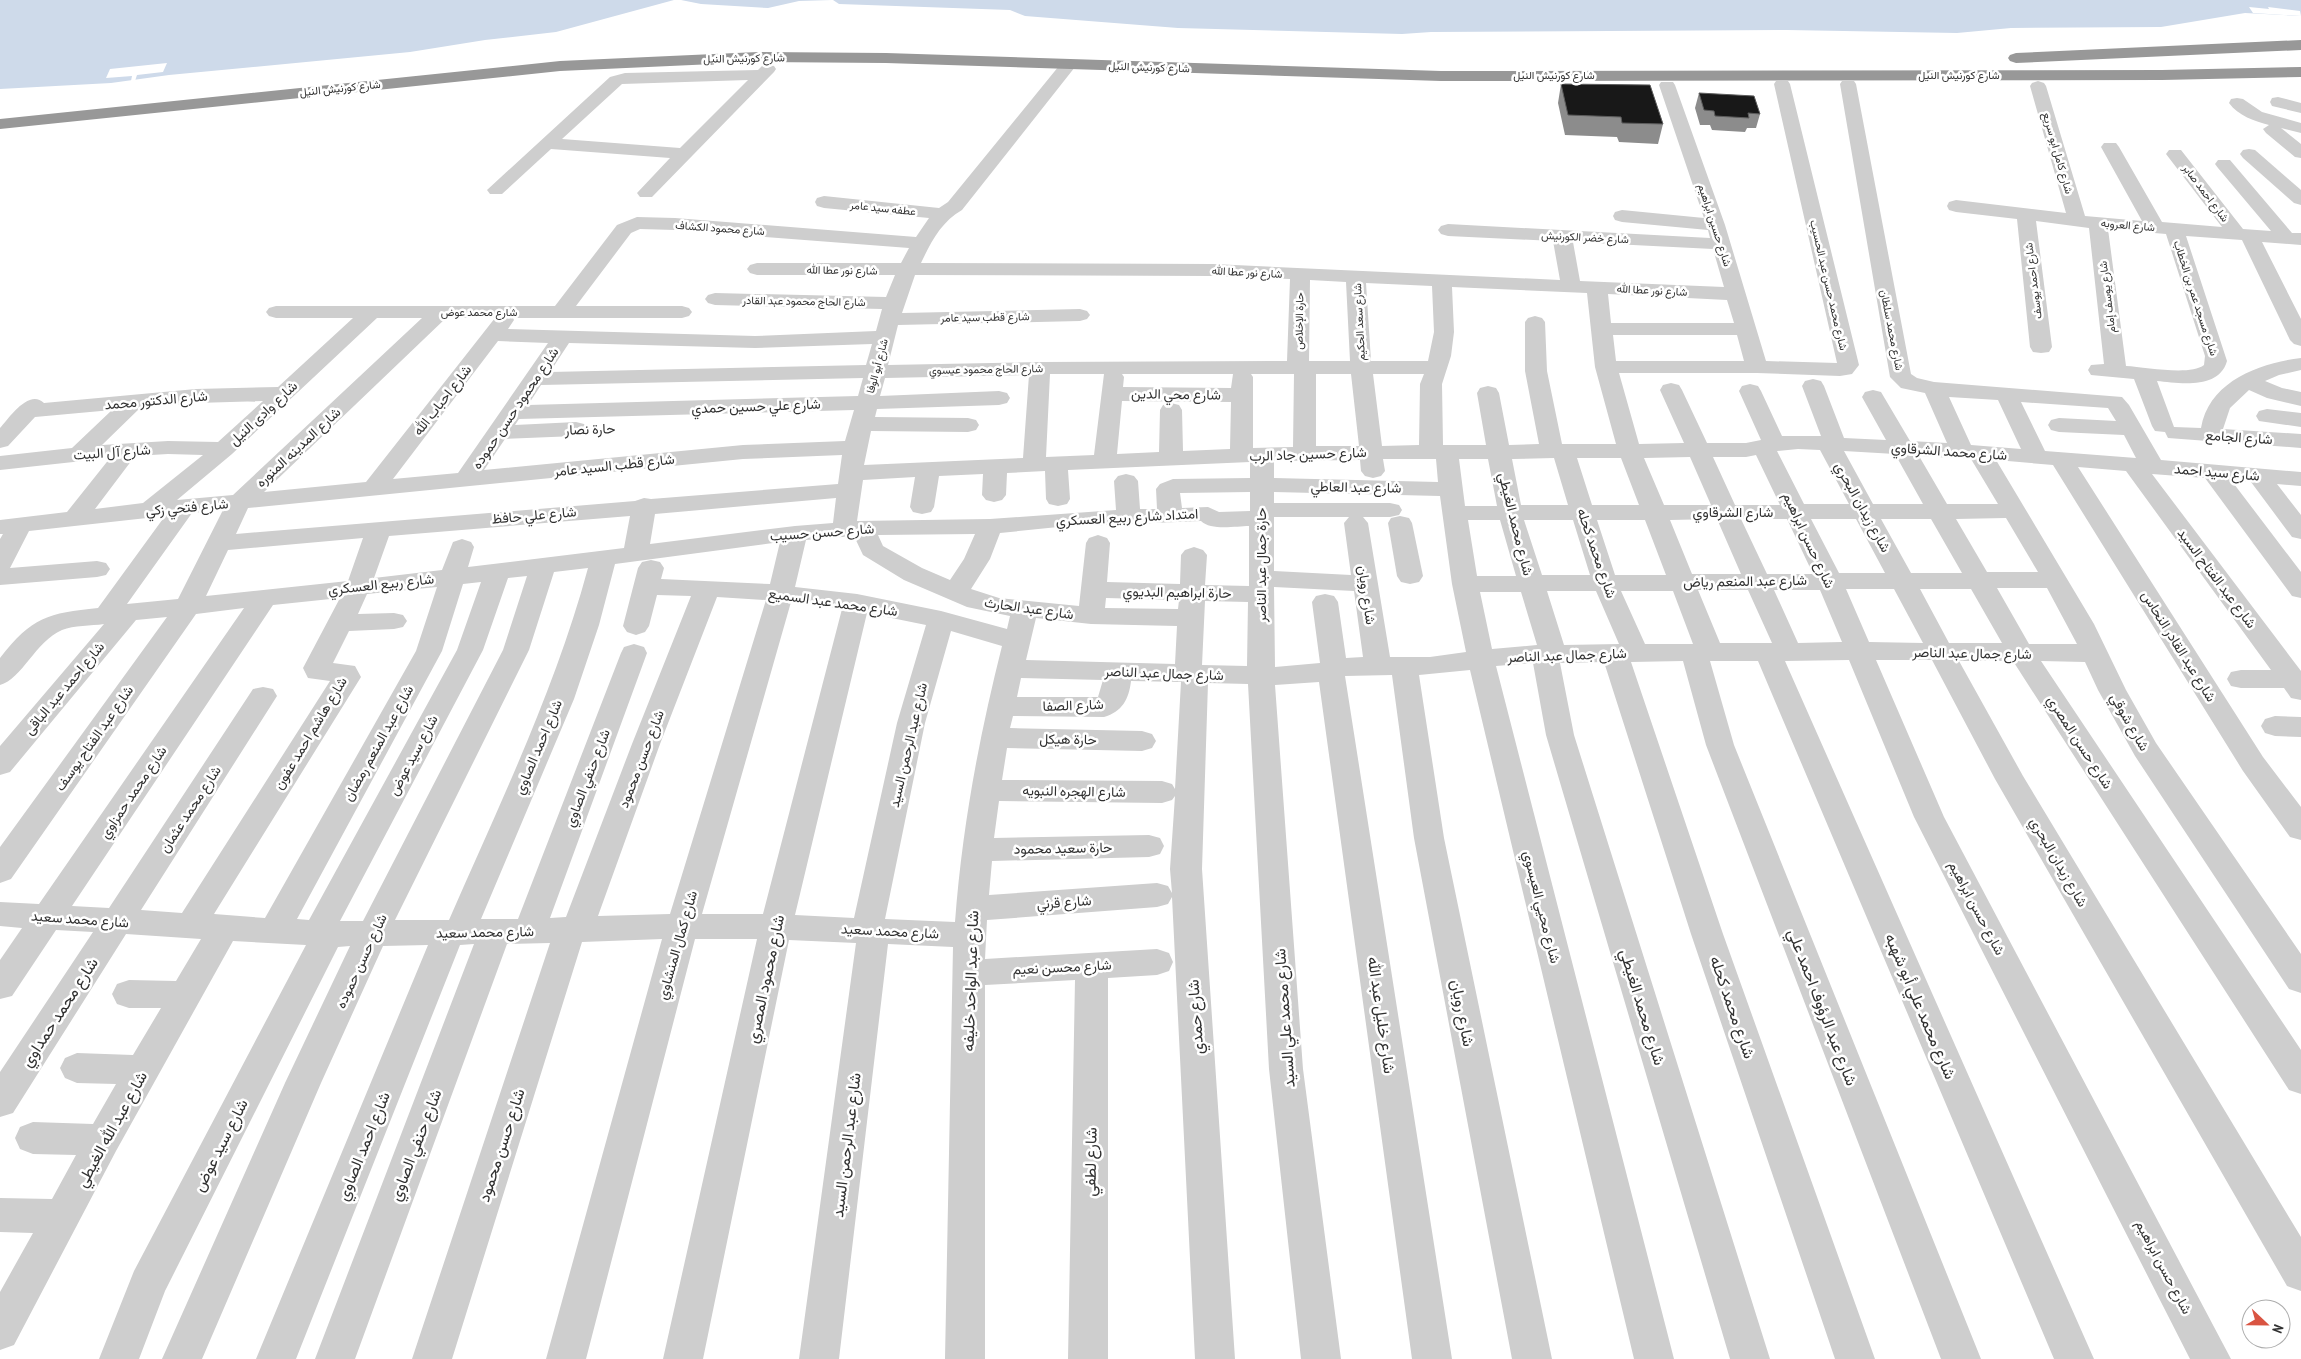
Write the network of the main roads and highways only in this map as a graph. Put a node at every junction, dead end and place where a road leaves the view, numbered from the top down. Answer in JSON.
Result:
{"nodes":[{"id":1,"x":2301,"y":45,"type":"edge"},
{"id":2,"x":2301,"y":61,"type":"edge"},
{"id":3,"x":1973,"y":66,"type":"junction"},
{"id":4,"x":2301,"y":72,"type":"edge"},
{"id":5,"x":2044,"y":75,"type":"junction"},
{"id":6,"x":1441,"y":76,"type":"junction"},
{"id":7,"x":1841,"y":79,"type":"junction"},
{"id":8,"x":2301,"y":86,"type":"edge"},
{"id":9,"x":0,"y":116,"type":"edge"},
{"id":10,"x":0,"y":124,"type":"edge"}],
"edges":[{"from":1,"to":3,"type":"highway"},
{"from":2,"to":5,"type":"highway","name":"شارع كورنيش النيل"},
{"from":3,"to":5,"type":"highway","name":"شارع كورنيش النيل"},
{"from":3,"to":9,"type":"highway","name":"شارع كورنيش النيل"},
{"from":4,"to":5,"type":"highway","name":"شارع كورنيش النيل"},
{"from":5,"to":7,"type":"highway"},
{"from":5,"to":8,"type":"highway"},
{"from":6,"to":7,"type":"highway","name":"شارع كورنيش النيل"},
{"from":6,"to":7,"type":"highway"},
{"from":6,"to":10,"type":"highway","name":"شارع كورنيش النيل"}]}
